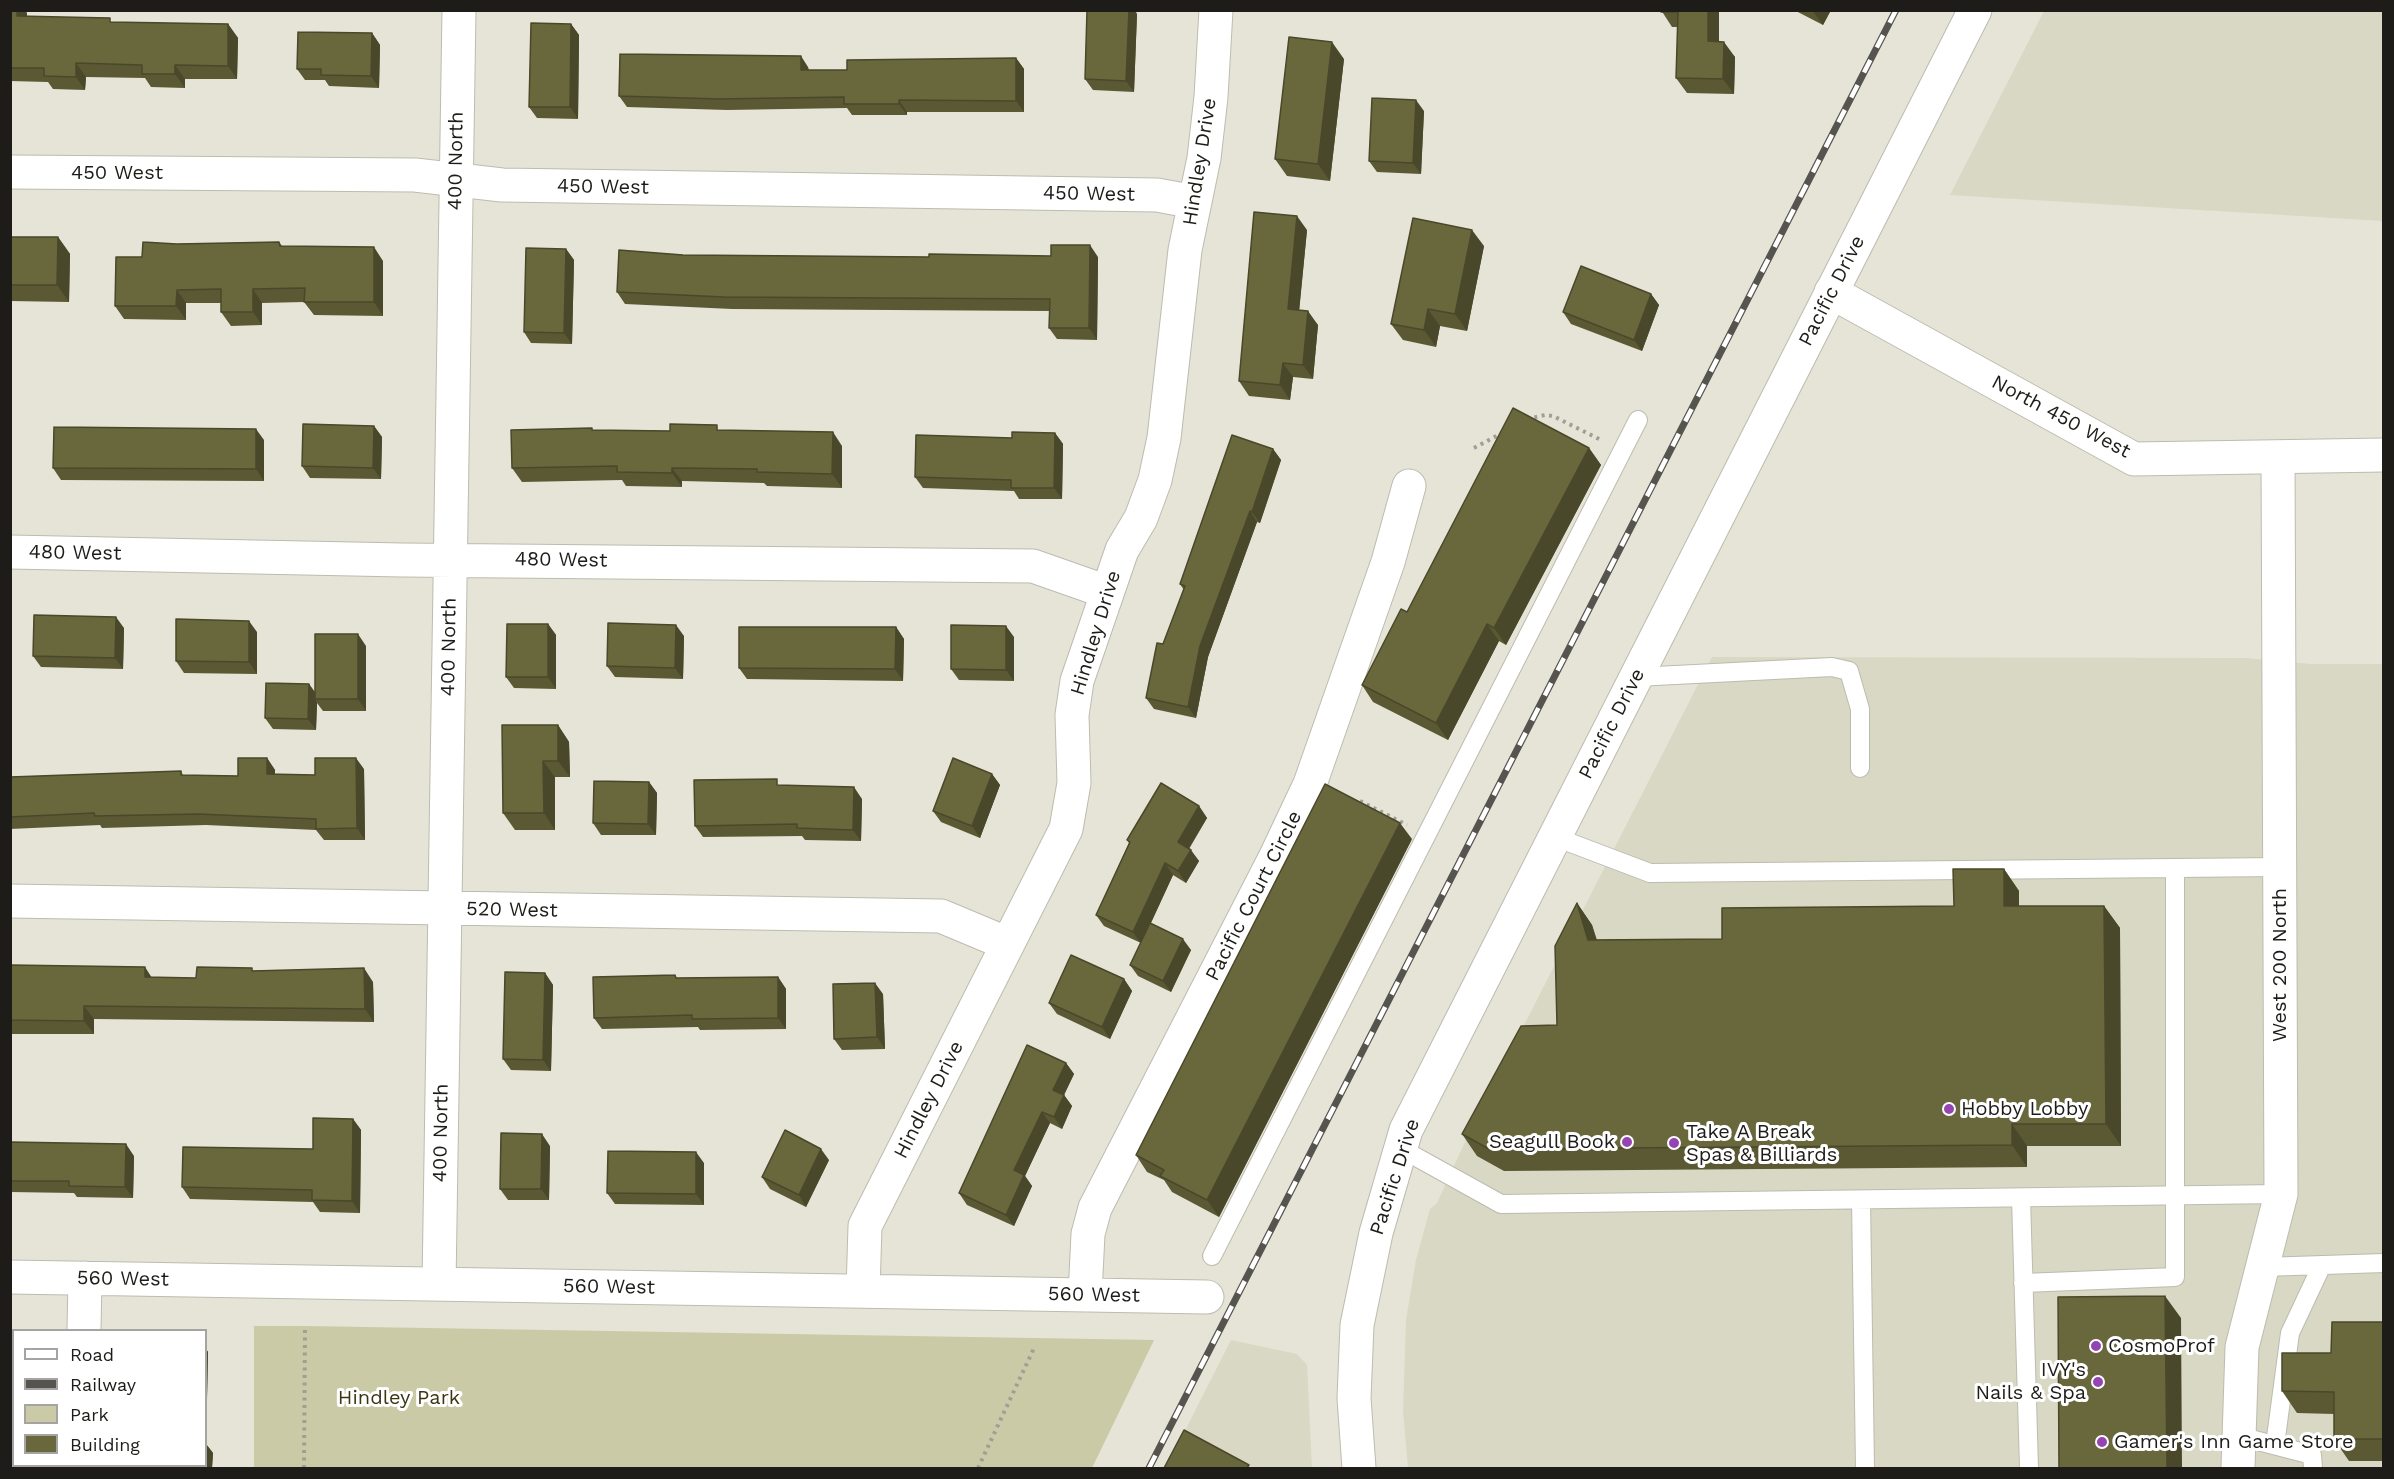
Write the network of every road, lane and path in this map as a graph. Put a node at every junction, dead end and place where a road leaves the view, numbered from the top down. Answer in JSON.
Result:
{"nodes":[{"id":1,"x":459,"y":10,"type":"edge"},
{"id":2,"x":1216,"y":10,"type":"edge"},
{"id":3,"x":1975,"y":10,"type":"edge"},
{"id":4,"x":10,"y":172,"type":"edge"},
{"id":5,"x":456,"y":179,"type":"junction"},
{"id":6,"x":1195,"y":202,"type":"junction"},
{"id":7,"x":1831,"y":292,"type":"junction"},
{"id":8,"x":1638,"y":420,"type":"dead end"},
{"id":9,"x":1519,"y":424,"type":"edge"},
{"id":10,"x":1510,"y":429,"type":"edge"},
{"id":11,"x":1474,"y":448,"type":"dead end"},
{"id":12,"x":1622,"y":451,"type":"junction"},
{"id":13,"x":2384,"y":455,"type":"edge"},
{"id":14,"x":2278,"y":458,"type":"junction"},
{"id":15,"x":1409,"y":486,"type":"dead end"},
{"id":16,"x":10,"y":552,"type":"edge"},
{"id":17,"x":450,"y":558,"type":"junction"},
{"id":18,"x":1107,"y":592,"type":"junction"},
{"id":19,"x":1636,"y":676,"type":"junction"},
{"id":20,"x":1860,"y":768,"type":"dead end"},
{"id":21,"x":1359,"y":801,"type":"edge"},
{"id":22,"x":1427,"y":835,"type":"junction"},
{"id":23,"x":1555,"y":837,"type":"junction"},
{"id":24,"x":2280,"y":867,"type":"junction"},
{"id":25,"x":2175,"y":868,"type":"junction"},
{"id":26,"x":10,"y":901,"type":"edge"},
{"id":27,"x":445,"y":908,"type":"junction"},
{"id":28,"x":1008,"y":944,"type":"junction"},
{"id":29,"x":1400,"y":1148,"type":"junction"},
{"id":30,"x":2281,"y":1194,"type":"junction"},
{"id":31,"x":2174,"y":1196,"type":"junction"},
{"id":32,"x":2021,"y":1198,"type":"junction"},
{"id":33,"x":1861,"y":1200,"type":"junction"},
{"id":34,"x":1212,"y":1256,"type":"dead end"},
{"id":35,"x":2384,"y":1263,"type":"edge"},
{"id":36,"x":2322,"y":1265,"type":"junction"},
{"id":37,"x":2263,"y":1267,"type":"junction"},
{"id":38,"x":10,"y":1277,"type":"edge"},
{"id":39,"x":85,"y":1278,"type":"junction"},
{"id":40,"x":2023,"y":1283,"type":"junction"},
{"id":41,"x":439,"y":1284,"type":"junction"},
{"id":42,"x":863,"y":1292,"type":"junction"},
{"id":43,"x":1086,"y":1295,"type":"junction"},
{"id":44,"x":1207,"y":1297,"type":"dead end"},
{"id":45,"x":305,"y":1326,"type":"dead end"},
{"id":46,"x":84,"y":1329,"type":"edge"},
{"id":47,"x":1035,"y":1346,"type":"dead end"},
{"id":48,"x":2239,"y":1436,"type":"junction"},
{"id":49,"x":2275,"y":1445,"type":"junction"},
{"id":50,"x":304,"y":1468,"type":"edge"},
{"id":51,"x":978,"y":1468,"type":"edge"},
{"id":52,"x":1359,"y":1468,"type":"edge"},
{"id":53,"x":1865,"y":1468,"type":"edge"},
{"id":54,"x":2029,"y":1468,"type":"edge"},
{"id":55,"x":2238,"y":1468,"type":"edge"},
{"id":56,"x":2313,"y":1468,"type":"edge"}],
"edges":[{"from":1,"to":5,"type":"street","name":"400 North"},
{"from":2,"to":6,"type":"street","name":"Hindley Drive"},
{"from":3,"to":7,"type":"street","name":"Pacific Drive"},
{"from":4,"to":5,"type":"street","name":"450 West"},
{"from":5,"to":6,"type":"street","name":"450 West"},
{"from":5,"to":17,"type":"street","name":"400 North"},
{"from":6,"to":18,"type":"street","name":"Hindley Drive"},
{"from":7,"to":14,"type":"street","name":"North 450 West"},
{"from":7,"to":19,"type":"street","name":"Pacific Drive"},
{"from":8,"to":12,"type":"lane"},
{"from":9,"to":12,"type":"path"},
{"from":10,"to":11,"type":"path"},
{"from":12,"to":22,"type":"lane"},
{"from":13,"to":14,"type":"street","name":"North 450 West"},
{"from":14,"to":24,"type":"street","name":"West 200 North"},
{"from":15,"to":43,"type":"street","name":"Pacific Court Circle"},
{"from":16,"to":17,"type":"street","name":"480 West"},
{"from":17,"to":18,"type":"street","name":"480 West"},
{"from":17,"to":27,"type":"street","name":"400 North"},
{"from":18,"to":28,"type":"street","name":"Hindley Drive"},
{"from":19,"to":20,"type":"lane"},
{"from":19,"to":23,"type":"street","name":"Pacific Drive"},
{"from":21,"to":22,"type":"path"},
{"from":22,"to":34,"type":"lane"},
{"from":23,"to":25,"type":"lane"},
{"from":23,"to":29,"type":"street","name":"Pacific Drive"},
{"from":24,"to":25,"type":"lane"},
{"from":24,"to":30,"type":"street","name":"West 200 North"},
{"from":25,"to":31,"type":"lane"},
{"from":26,"to":27,"type":"street","name":"520 West"},
{"from":27,"to":28,"type":"street","name":"520 West"},
{"from":27,"to":41,"type":"street","name":"400 North"},
{"from":28,"to":42,"type":"street","name":"Hindley Drive"},
{"from":29,"to":33,"type":"lane"},
{"from":29,"to":52,"type":"street","name":"Pacific Drive"},
{"from":30,"to":31,"type":"lane"},
{"from":30,"to":37,"type":"street","name":"West 200 North"},
{"from":31,"to":32,"type":"lane"},
{"from":31,"to":40,"type":"lane"},
{"from":32,"to":33,"type":"lane"},
{"from":32,"to":40,"type":"lane"},
{"from":33,"to":53,"type":"lane"},
{"from":35,"to":36,"type":"lane"},
{"from":36,"to":37,"type":"lane"},
{"from":36,"to":49,"type":"lane"},
{"from":37,"to":48,"type":"street","name":"West 200 North"},
{"from":38,"to":39,"type":"street","name":"560 West"},
{"from":39,"to":41,"type":"street","name":"560 West"},
{"from":39,"to":46,"type":"street"},
{"from":40,"to":54,"type":"lane"},
{"from":41,"to":42,"type":"street","name":"560 West"},
{"from":42,"to":43,"type":"street","name":"560 West"},
{"from":43,"to":44,"type":"street","name":"560 West"},
{"from":45,"to":50,"type":"path"},
{"from":47,"to":51,"type":"path"},
{"from":48,"to":49,"type":"lane"},
{"from":48,"to":55,"type":"street","name":"West 200 North"},
{"from":49,"to":56,"type":"lane"}]}
